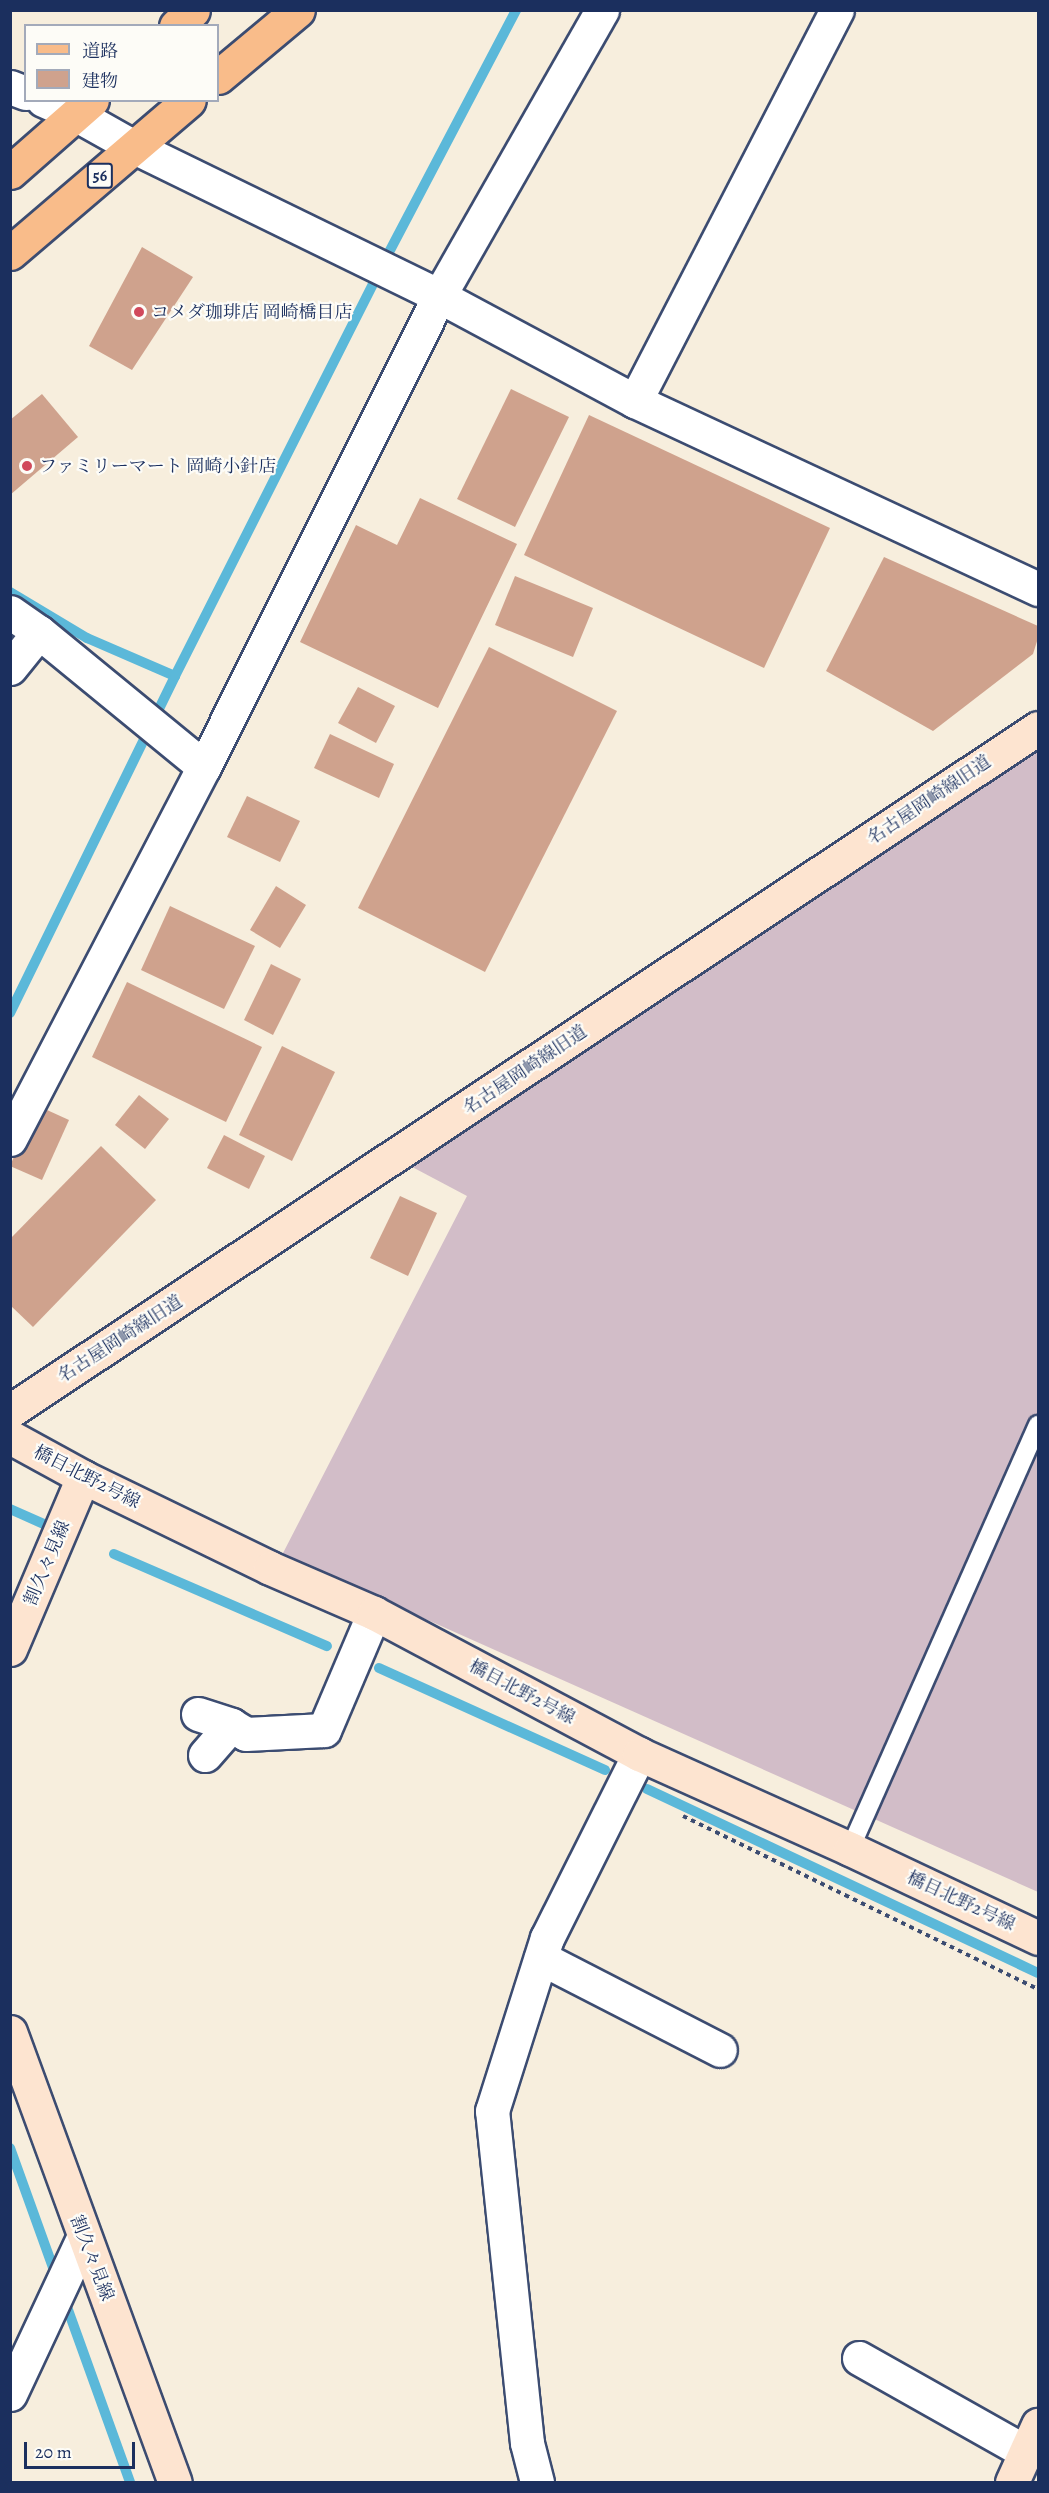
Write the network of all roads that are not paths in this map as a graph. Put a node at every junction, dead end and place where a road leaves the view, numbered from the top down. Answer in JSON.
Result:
{"nodes":[{"id":1,"x":193,"y":10,"type":"edge"},
{"id":2,"x":298,"y":10,"type":"edge"},
{"id":3,"x":602,"y":10,"type":"edge"},
{"id":4,"x":837,"y":10,"type":"edge"},
{"id":5,"x":178,"y":24,"type":"edge"},
{"id":6,"x":219,"y":76,"type":"edge"},
{"id":7,"x":54,"y":102,"type":"edge"},
{"id":8,"x":187,"y":102,"type":"edge"},
{"id":9,"x":85,"y":108,"type":"edge"},
{"id":10,"x":134,"y":147,"type":"junction"},
{"id":11,"x":10,"y":172,"type":"edge"},
{"id":12,"x":10,"y":253,"type":"edge"},
{"id":13,"x":439,"y":296,"type":"junction"},
{"id":14,"x":635,"y":401,"type":"junction"},
{"id":15,"x":1038,"y":589,"type":"edge"},
{"id":16,"x":10,"y":612,"type":"edge"},
{"id":17,"x":39,"y":632,"type":"junction"},
{"id":18,"x":10,"y":668,"type":"edge"},
{"id":19,"x":1038,"y":728,"type":"edge"},
{"id":20,"x":204,"y":767,"type":"junction"},
{"id":21,"x":10,"y":1139,"type":"edge"},
{"id":22,"x":10,"y":1411,"type":"edge"},
{"id":23,"x":1038,"y":1425,"type":"edge"},
{"id":24,"x":10,"y":1437,"type":"edge"},
{"id":25,"x":83,"y":1477,"type":"junction"},
{"id":26,"x":374,"y":1613,"type":"junction"},
{"id":27,"x":10,"y":1649,"type":"edge"},
{"id":28,"x":198,"y":1713,"type":"dead end"},
{"id":29,"x":231,"y":1725,"type":"junction"},
{"id":30,"x":639,"y":1754,"type":"junction"},
{"id":31,"x":206,"y":1755,"type":"dead end"},
{"id":32,"x":850,"y":1849,"type":"junction"},
{"id":33,"x":1038,"y":1938,"type":"edge"},
{"id":34,"x":541,"y":1958,"type":"junction"},
{"id":35,"x":10,"y":2032,"type":"edge"},
{"id":36,"x":720,"y":2050,"type":"dead end"},
{"id":37,"x":83,"y":2238,"type":"junction"},
{"id":38,"x":859,"y":2358,"type":"dead end"},
{"id":39,"x":10,"y":2394,"type":"edge"},
{"id":40,"x":1032,"y":2438,"type":"edge"},
{"id":41,"x":175,"y":2482,"type":"edge"},
{"id":42,"x":537,"y":2482,"type":"edge"},
{"id":43,"x":1012,"y":2482,"type":"edge"}],
"edges":[{"from":1,"to":5,"type":"main road"},
{"from":2,"to":6,"type":"main road"},
{"from":3,"to":13,"type":"street"},
{"from":4,"to":14,"type":"street"},
{"from":7,"to":9,"type":"street"},
{"from":8,"to":10,"type":"main road","number":"56"},
{"from":9,"to":10,"type":"street"},
{"from":9,"to":11,"type":"main road"},
{"from":10,"to":12,"type":"main road","number":"56"},
{"from":10,"to":13,"type":"street"},
{"from":13,"to":14,"type":"street"},
{"from":13,"to":20,"type":"street"},
{"from":14,"to":15,"type":"street"},
{"from":16,"to":17,"type":"street"},
{"from":17,"to":18,"type":"street"},
{"from":17,"to":20,"type":"street"},
{"from":19,"to":22,"type":"street","name":"名古屋岡崎線旧道"},
{"from":20,"to":21,"type":"street"},
{"from":23,"to":32,"type":"lane"},
{"from":24,"to":25,"type":"street","name":"橋目北野2号線"},
{"from":25,"to":26,"type":"street","name":"橋目北野2号線"},
{"from":25,"to":27,"type":"street","name":"割久々見線"},
{"from":26,"to":29,"type":"street"},
{"from":26,"to":30,"type":"street","name":"橋目北野2号線"},
{"from":28,"to":29,"type":"street"},
{"from":29,"to":31,"type":"street"},
{"from":30,"to":32,"type":"street","name":"橋目北野2号線"},
{"from":30,"to":34,"type":"street"},
{"from":32,"to":33,"type":"street","name":"橋目北野2号線"},
{"from":34,"to":36,"type":"street"},
{"from":34,"to":42,"type":"street"},
{"from":35,"to":37,"type":"street","name":"割久々見線"},
{"from":37,"to":39,"type":"street"},
{"from":37,"to":41,"type":"street","name":"割久々見線"},
{"from":38,"to":40,"type":"street"},
{"from":40,"to":43,"type":"street"}]}
